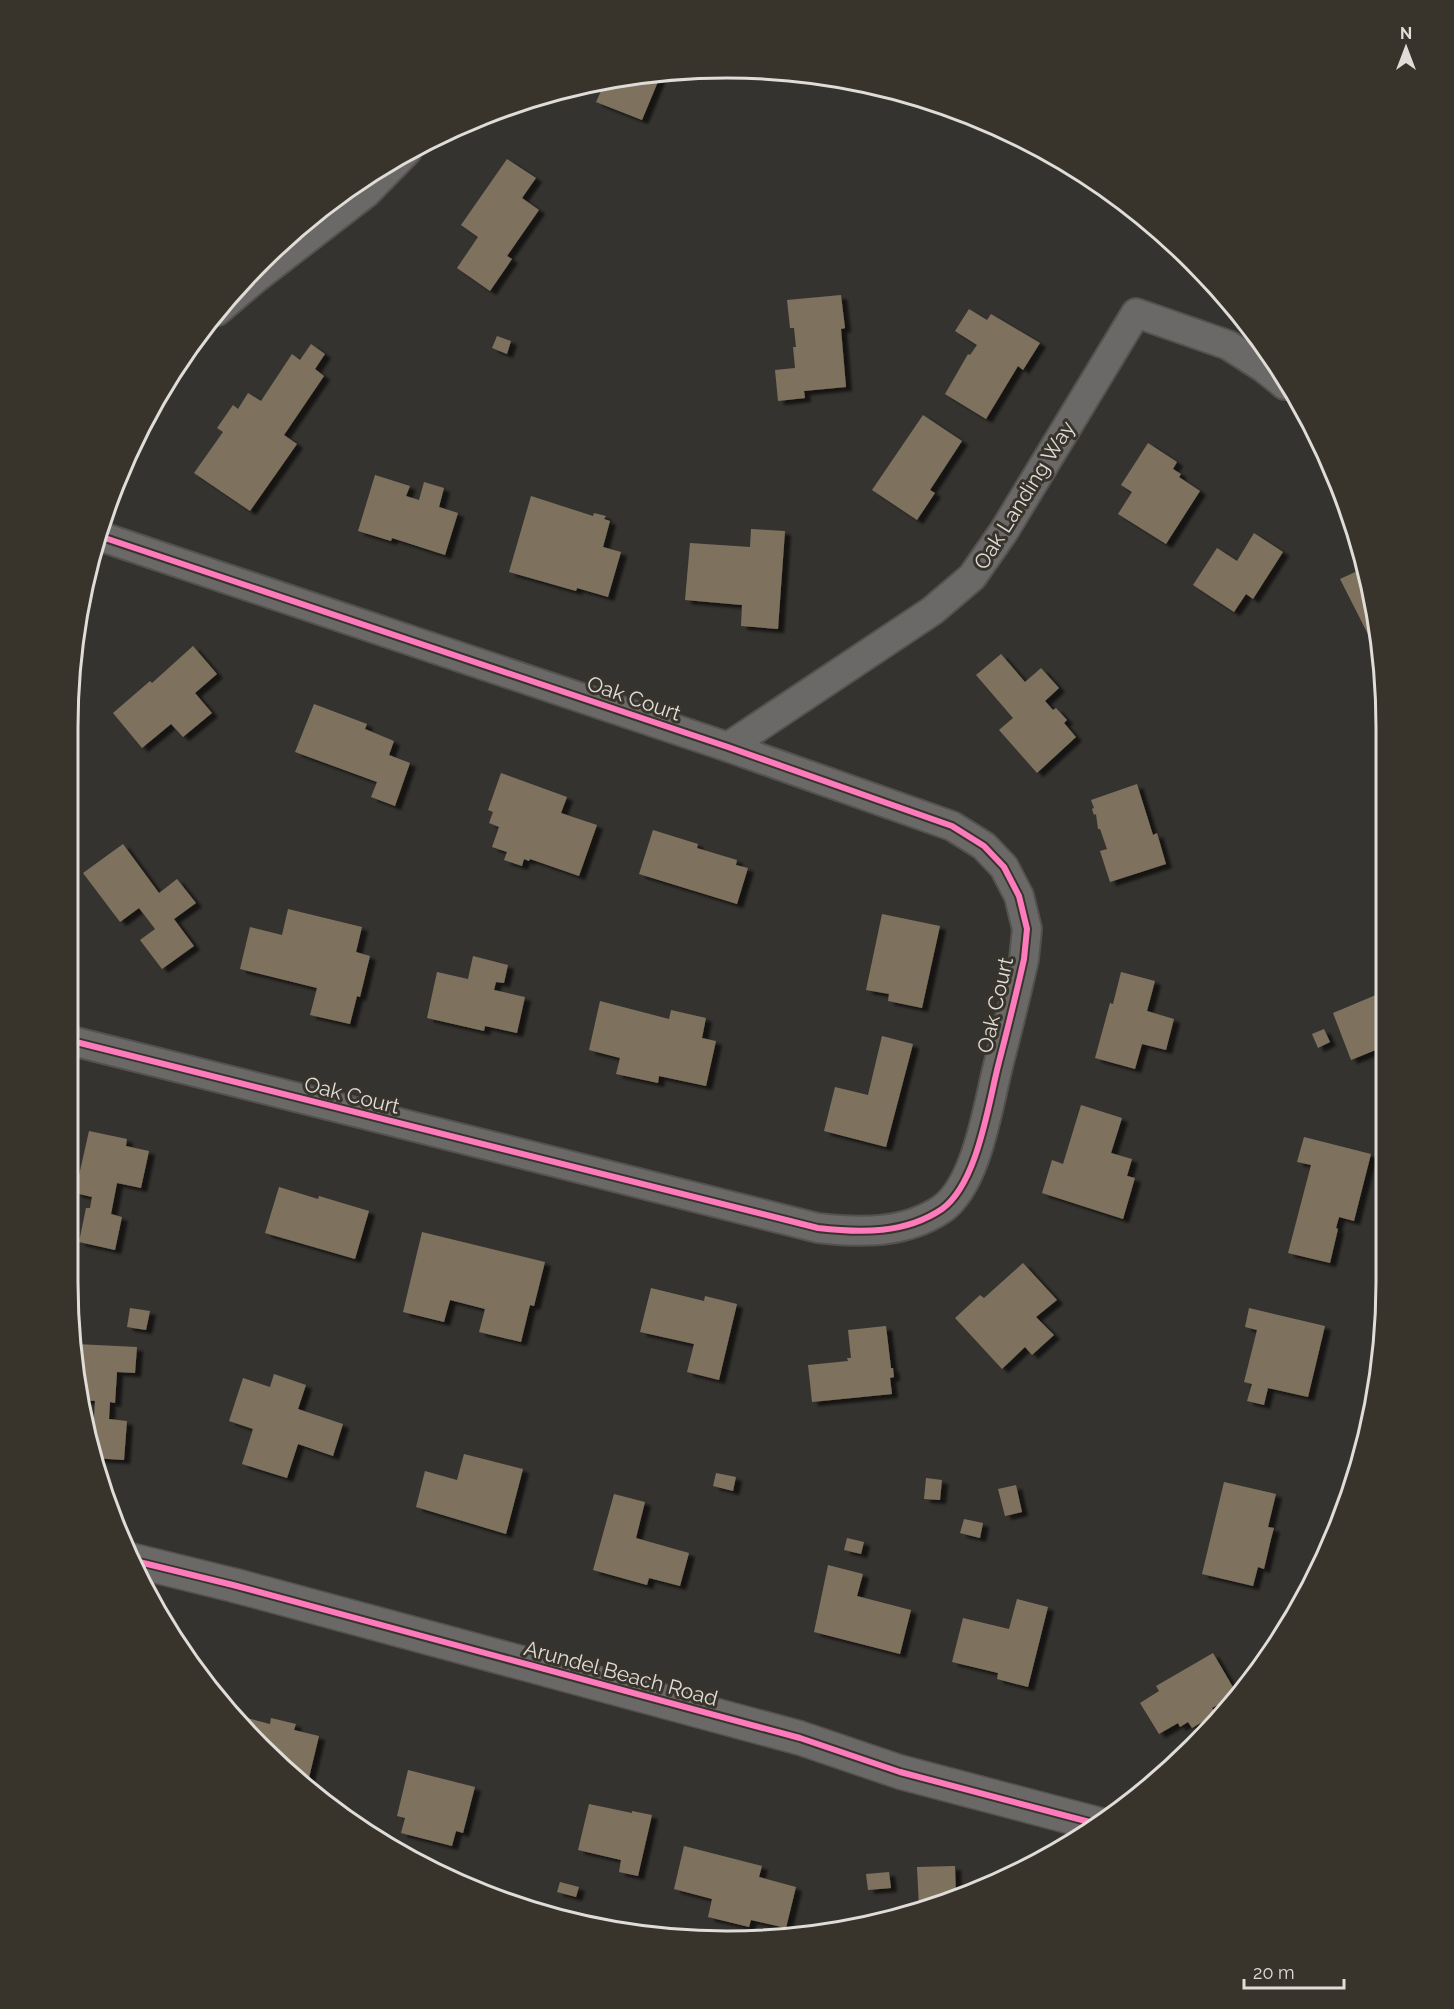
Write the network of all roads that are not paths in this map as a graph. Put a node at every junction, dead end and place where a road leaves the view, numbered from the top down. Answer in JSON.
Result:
{"nodes":[{"id":1,"x":381,"y":178,"type":"edge"},
{"id":2,"x":266,"y":271,"type":"edge"},
{"id":3,"x":1272,"y":375,"type":"edge"},
{"id":4,"x":106,"y":538,"type":"edge"},
{"id":5,"x":728,"y":747,"type":"junction"},
{"id":6,"x":78,"y":1043,"type":"edge"},
{"id":7,"x":142,"y":1563,"type":"edge"},
{"id":8,"x":1088,"y":1822,"type":"edge"}],
"edges":[{"from":1,"to":2,"type":"street"},
{"from":3,"to":5,"type":"street","name":"Oak Landing Way"},
{"from":4,"to":5,"type":"street","name":"Oak Court"},
{"from":5,"to":6,"type":"street","name":"Oak Court"},
{"from":7,"to":8,"type":"street","name":"Arundel Beach Road"}]}
